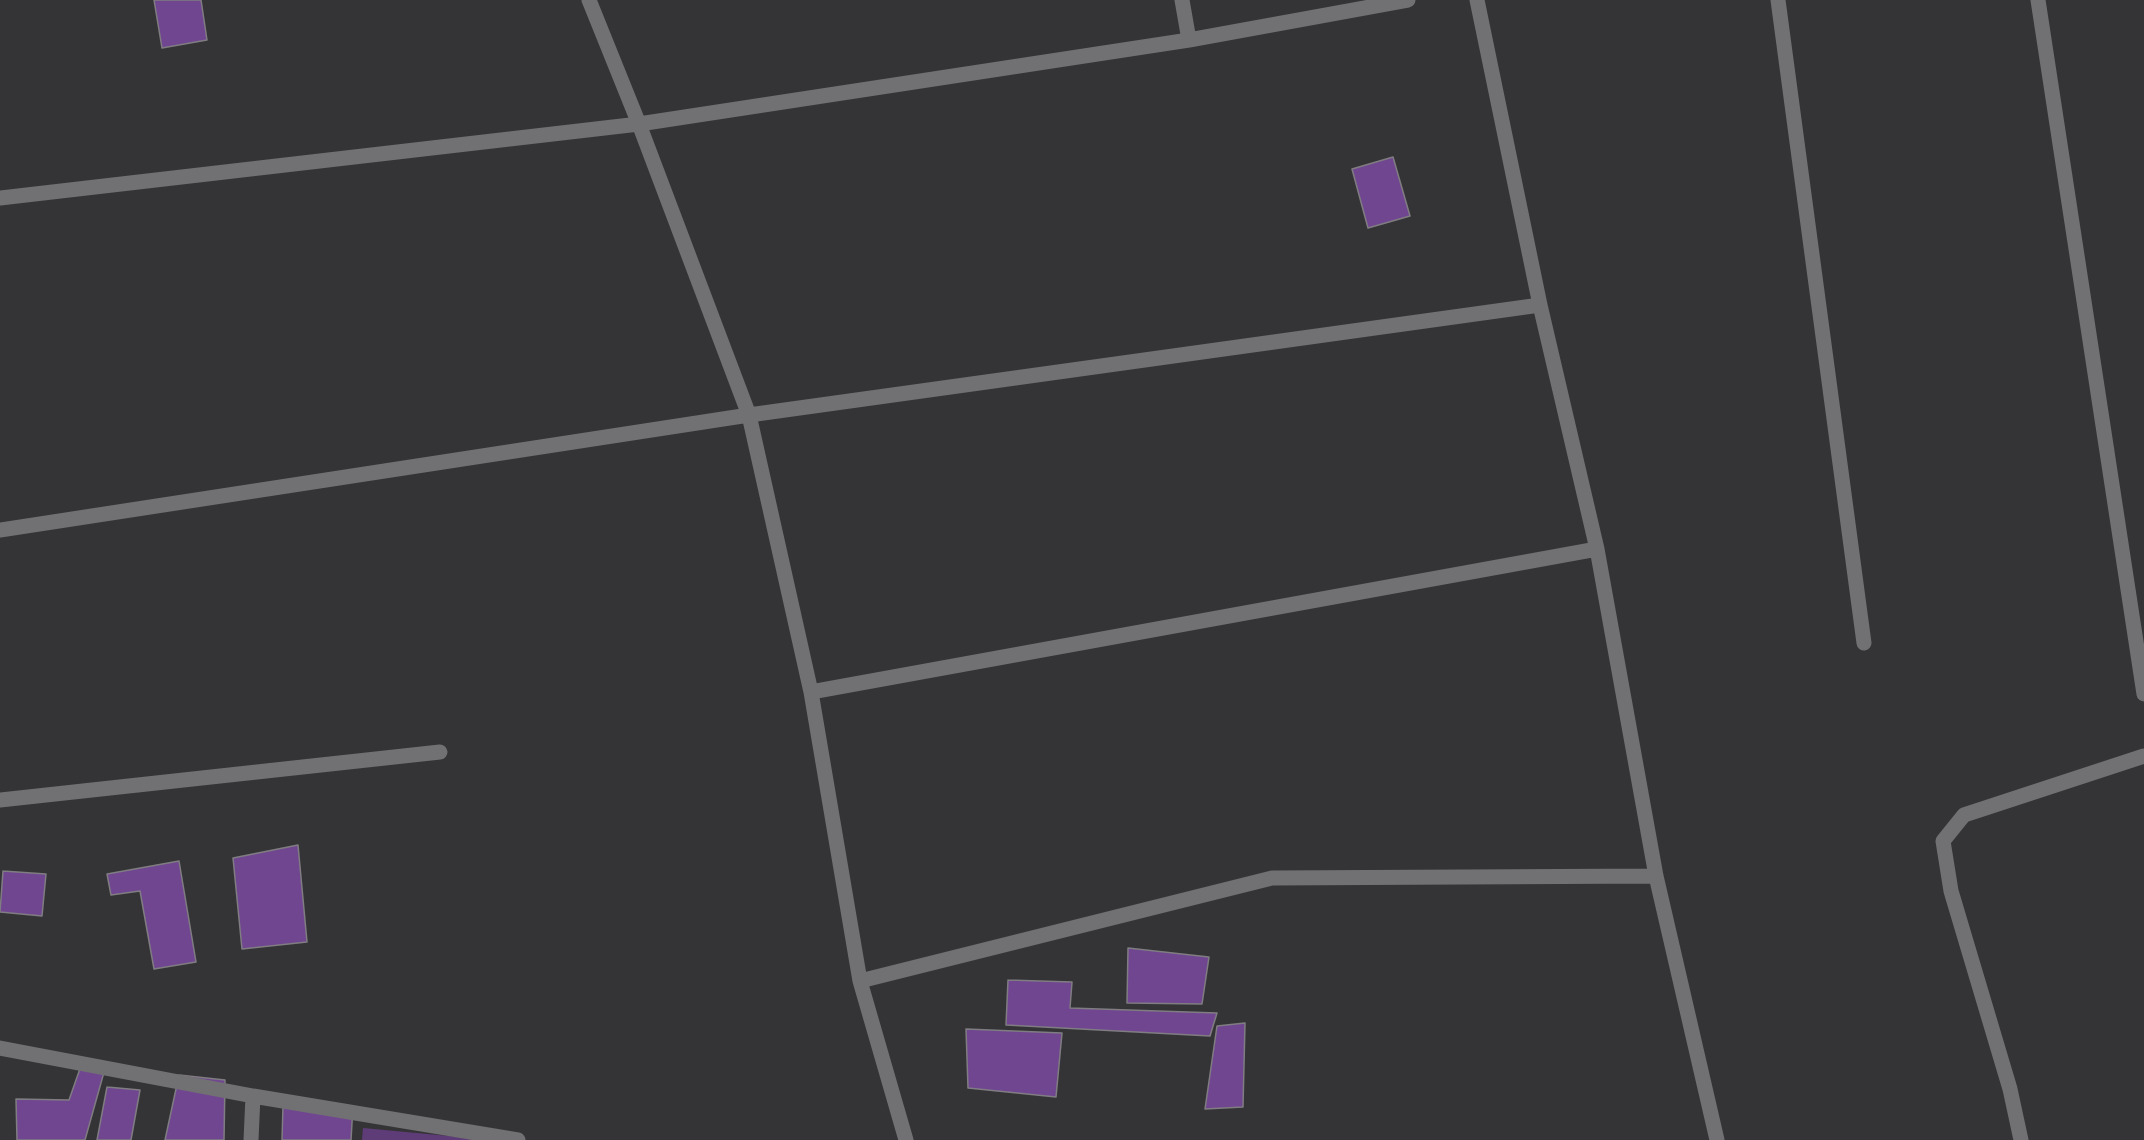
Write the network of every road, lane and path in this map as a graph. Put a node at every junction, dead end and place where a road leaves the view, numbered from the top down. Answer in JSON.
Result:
{"nodes":[{"id":1,"x":589,"y":0,"type":"edge"},
{"id":2,"x":1182,"y":0,"type":"edge"},
{"id":3,"x":1408,"y":0,"type":"edge"},
{"id":4,"x":1477,"y":0,"type":"edge"},
{"id":5,"x":1778,"y":0,"type":"edge"},
{"id":6,"x":2038,"y":0,"type":"edge"},
{"id":7,"x":1189,"y":40,"type":"junction"},
{"id":8,"x":639,"y":124,"type":"junction"},
{"id":9,"x":0,"y":198,"type":"edge"},
{"id":10,"x":1540,"y":304,"type":"junction"},
{"id":11,"x":749,"y":415,"type":"junction"},
{"id":12,"x":0,"y":530,"type":"edge"},
{"id":13,"x":1597,"y":549,"type":"junction"},
{"id":14,"x":1864,"y":643,"type":"dead end"},
{"id":15,"x":811,"y":692,"type":"junction"},
{"id":16,"x":2144,"y":694,"type":"edge"},
{"id":17,"x":440,"y":752,"type":"dead end"},
{"id":18,"x":2144,"y":756,"type":"edge"},
{"id":19,"x":0,"y":800,"type":"edge"},
{"id":20,"x":1656,"y":876,"type":"junction"},
{"id":21,"x":860,"y":981,"type":"junction"},
{"id":22,"x":0,"y":1048,"type":"edge"},
{"id":23,"x":253,"y":1096,"type":"junction"},
{"id":24,"x":251,"y":1140,"type":"edge"},
{"id":25,"x":519,"y":1140,"type":"edge"},
{"id":26,"x":906,"y":1140,"type":"edge"},
{"id":27,"x":1717,"y":1140,"type":"edge"},
{"id":28,"x":2021,"y":1140,"type":"edge"}],
"edges":[{"from":1,"to":8,"type":"street"},
{"from":2,"to":7,"type":"street"},
{"from":3,"to":7,"type":"street"},
{"from":4,"to":10,"type":"street"},
{"from":5,"to":14,"type":"street"},
{"from":6,"to":16,"type":"street"},
{"from":7,"to":8,"type":"street"},
{"from":8,"to":9,"type":"street"},
{"from":8,"to":11,"type":"street"},
{"from":10,"to":11,"type":"street"},
{"from":10,"to":13,"type":"street"},
{"from":11,"to":12,"type":"street"},
{"from":11,"to":15,"type":"street"},
{"from":13,"to":15,"type":"street"},
{"from":13,"to":20,"type":"street"},
{"from":15,"to":21,"type":"street"},
{"from":17,"to":19,"type":"street"},
{"from":18,"to":28,"type":"street"},
{"from":20,"to":21,"type":"street"},
{"from":20,"to":27,"type":"street"},
{"from":21,"to":26,"type":"street"},
{"from":22,"to":23,"type":"street"},
{"from":23,"to":24,"type":"street"},
{"from":23,"to":25,"type":"street"}]}
